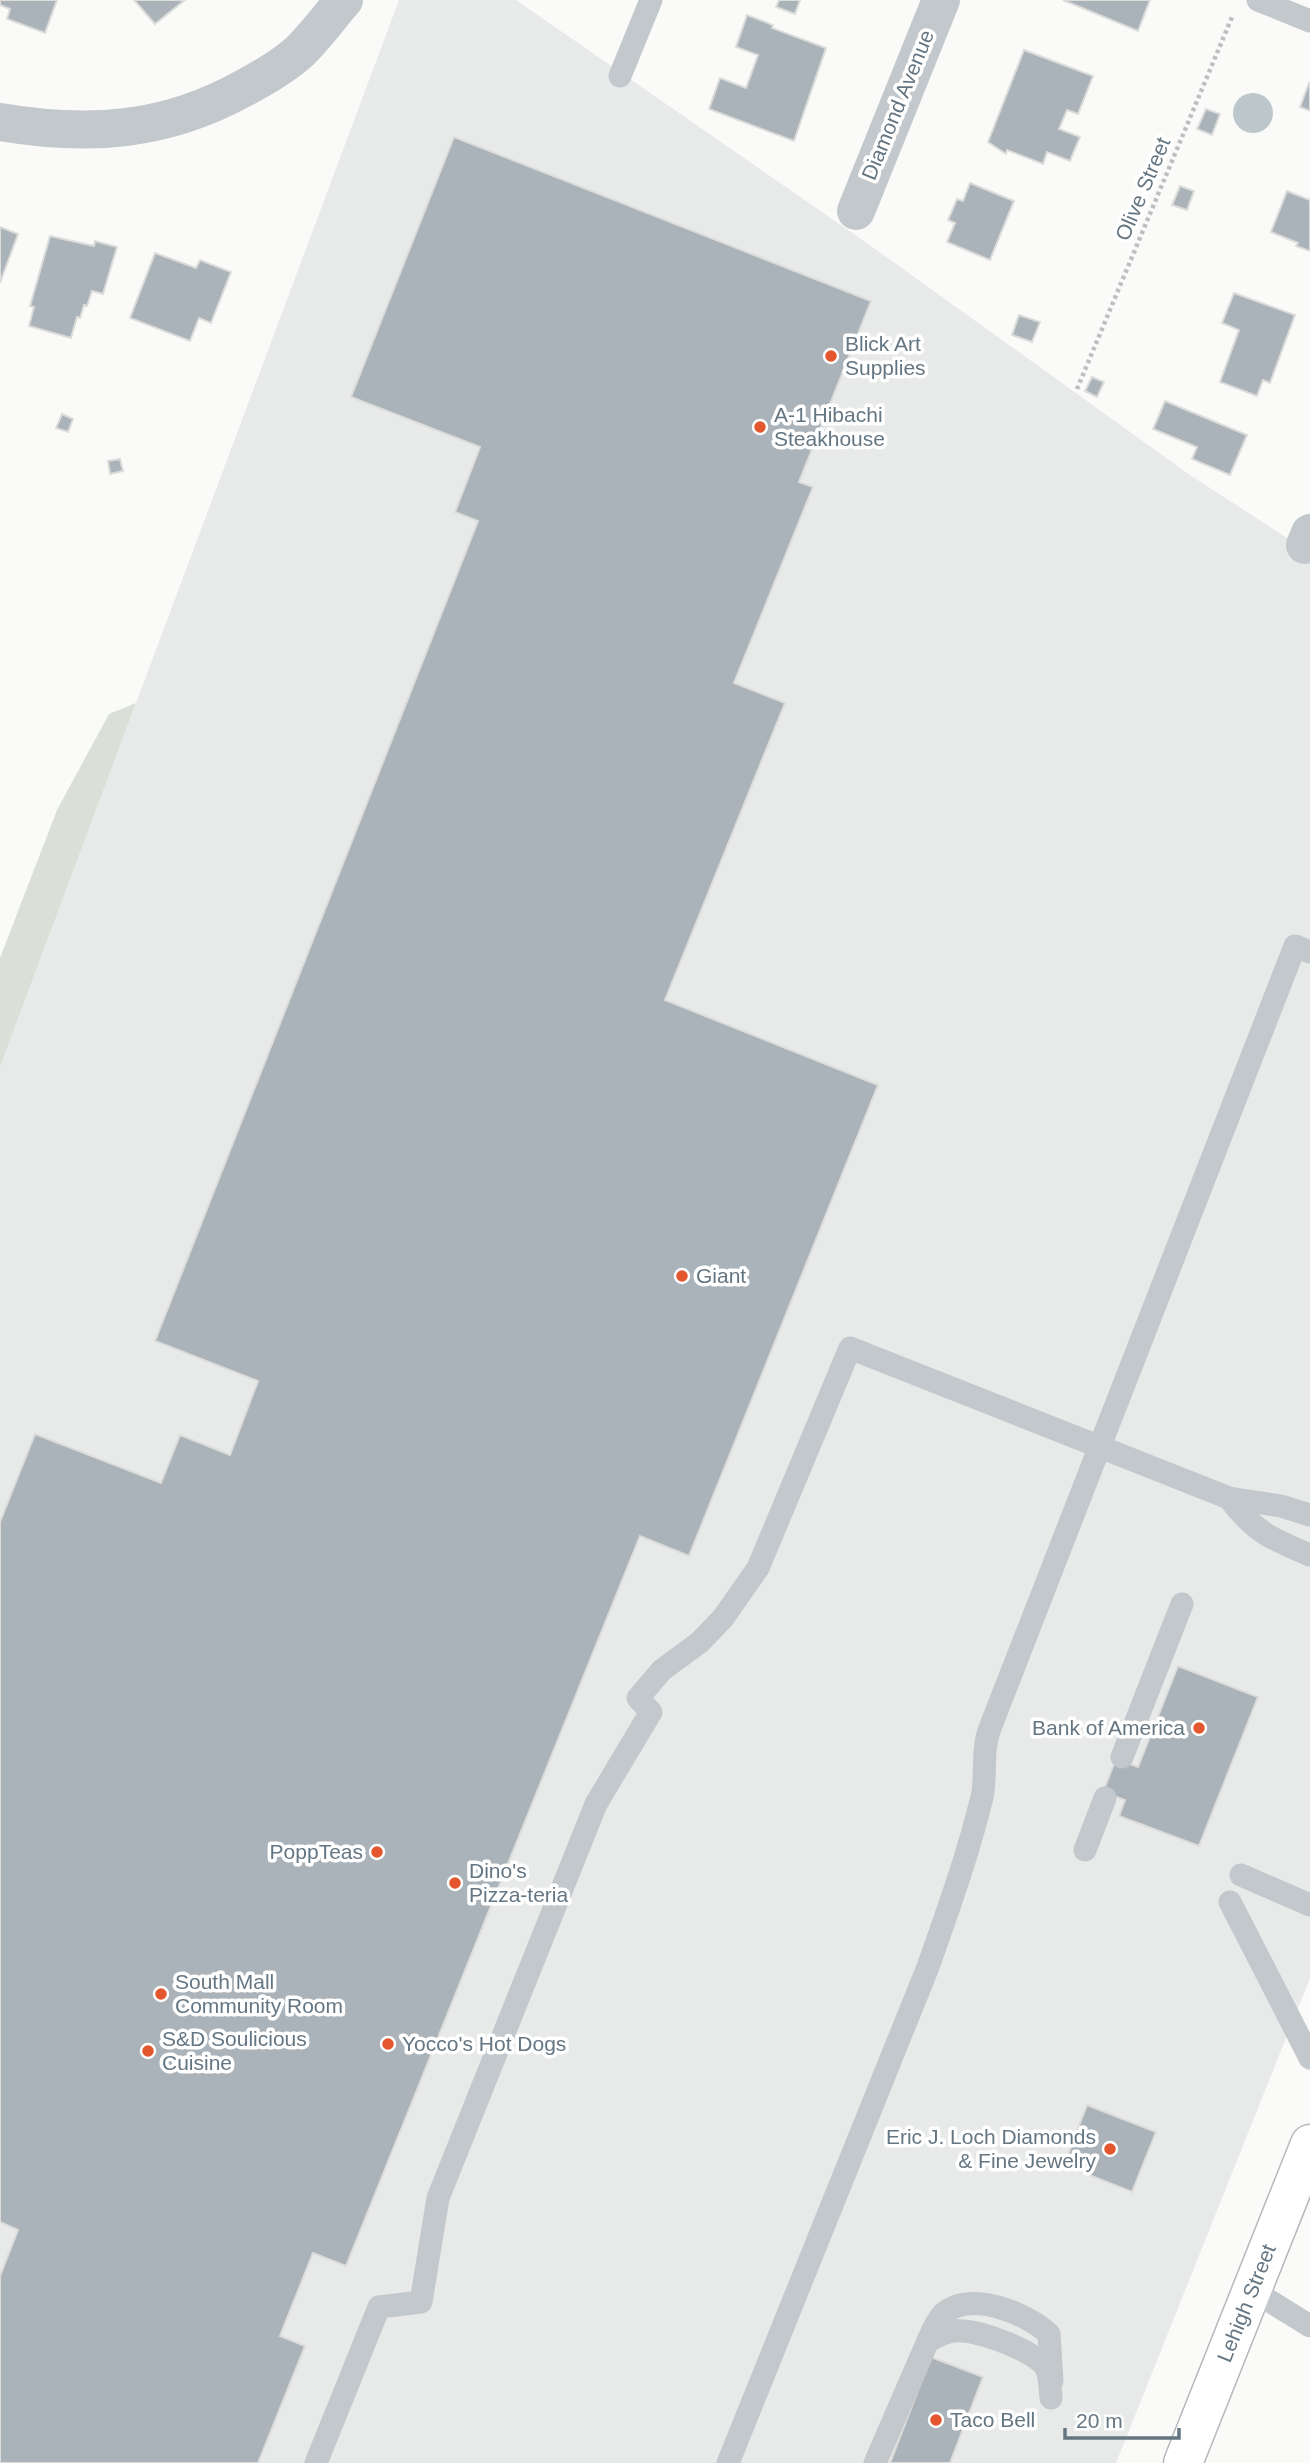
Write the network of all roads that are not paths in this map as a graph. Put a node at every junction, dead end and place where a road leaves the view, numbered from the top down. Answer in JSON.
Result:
{"nodes":[{"id":1,"x":344,"y":0,"type":"edge"},
{"id":2,"x":650,"y":0,"type":"edge"},
{"id":3,"x":941,"y":0,"type":"edge"},
{"id":4,"x":1258,"y":0,"type":"edge"},
{"id":5,"x":1310,"y":22,"type":"edge"},
{"id":6,"x":620,"y":76,"type":"dead end"},
{"id":7,"x":0,"y":122,"type":"edge"},
{"id":8,"x":856,"y":211,"type":"dead end"},
{"id":9,"x":1302,"y":949,"type":"edge"},
{"id":10,"x":1100,"y":1446,"type":"junction"},
{"id":11,"x":1229,"y":1498,"type":"junction"},
{"id":12,"x":1310,"y":1515,"type":"edge"},
{"id":13,"x":1310,"y":1555,"type":"edge"},
{"id":14,"x":1182,"y":1604,"type":"dead end"},
{"id":15,"x":1122,"y":1757,"type":"dead end"},
{"id":16,"x":1105,"y":1798,"type":"dead end"},
{"id":17,"x":1085,"y":1850,"type":"dead end"},
{"id":18,"x":1241,"y":1875,"type":"dead end"},
{"id":19,"x":1230,"y":1902,"type":"dead end"},
{"id":20,"x":1310,"y":1905,"type":"edge"},
{"id":21,"x":1310,"y":2058,"type":"edge"},
{"id":22,"x":1310,"y":2144,"type":"edge"},
{"id":23,"x":1252,"y":2290,"type":"junction"},
{"id":24,"x":1310,"y":2326,"type":"edge"},
{"id":25,"x":927,"y":2343,"type":"junction"},
{"id":26,"x":316,"y":2463,"type":"edge"},
{"id":27,"x":728,"y":2463,"type":"edge"},
{"id":28,"x":875,"y":2463,"type":"edge"},
{"id":29,"x":1183,"y":2463,"type":"edge"}],
"edges":[{"from":1,"to":7,"type":"street"},
{"from":2,"to":6,"type":"lane"},
{"from":3,"to":8,"type":"street","name":"Diamond Avenue"},
{"from":4,"to":5,"type":"lane"},
{"from":9,"to":10,"type":"lane"},
{"from":10,"to":11,"type":"lane"},
{"from":10,"to":26,"type":"lane"},
{"from":10,"to":27,"type":"lane"},
{"from":11,"to":12,"type":"lane"},
{"from":11,"to":13,"type":"lane"},
{"from":14,"to":15,"type":"lane"},
{"from":16,"to":17,"type":"lane"},
{"from":18,"to":20,"type":"lane"},
{"from":19,"to":21,"type":"lane"},
{"from":22,"to":23,"type":"highway","name":"Lehigh Street"},
{"from":23,"to":24,"type":"lane"},
{"from":23,"to":29,"type":"highway","name":"Lehigh Street"},
{"from":25,"to":25,"type":"lane"},
{"from":25,"to":28,"type":"lane"}]}
